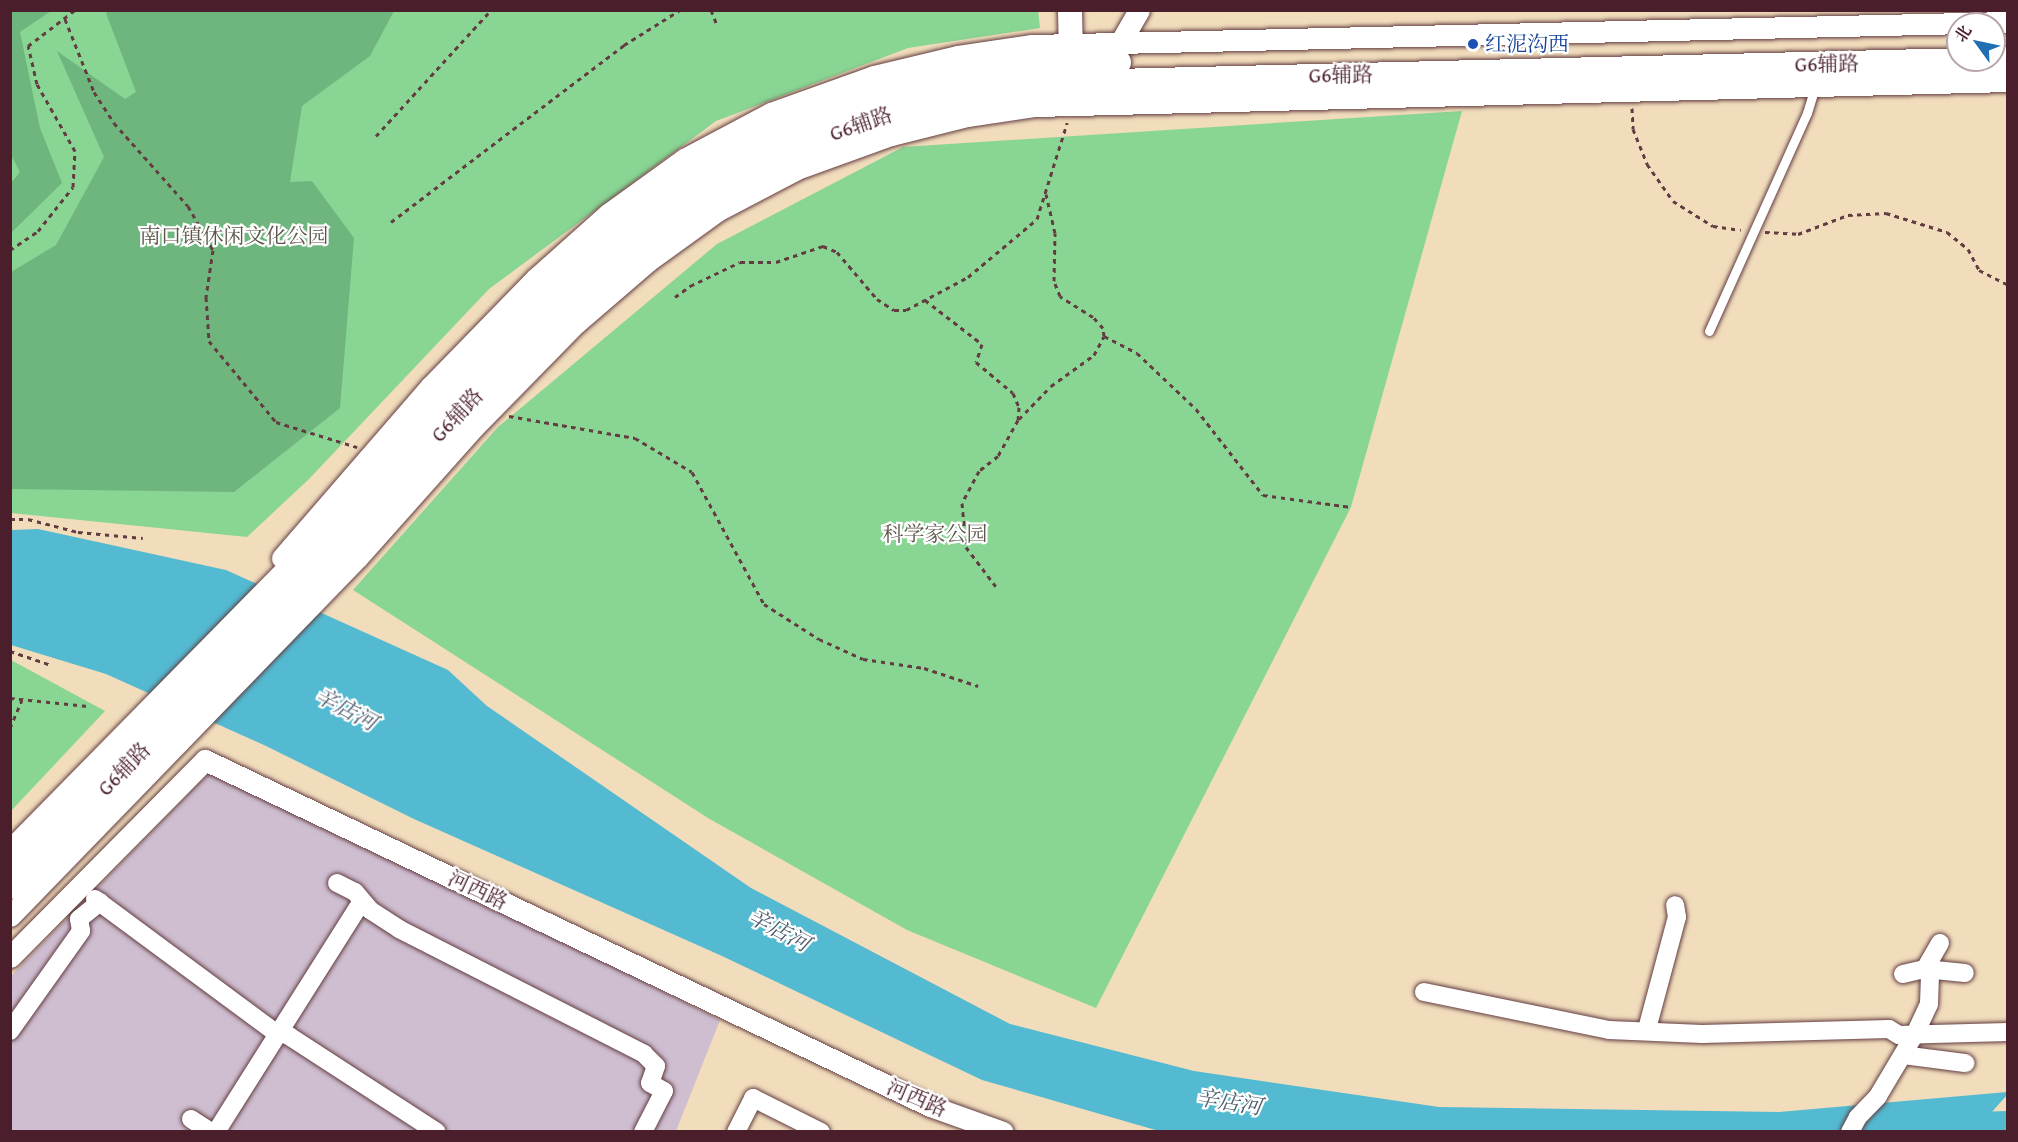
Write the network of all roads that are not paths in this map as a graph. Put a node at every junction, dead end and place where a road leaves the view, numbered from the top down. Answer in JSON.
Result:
{"nodes":[{"id":1,"x":1070,"y":10,"type":"edge"},
{"id":2,"x":1139,"y":10,"type":"edge"},
{"id":3,"x":1946,"y":30,"type":"edge"},
{"id":4,"x":1946,"y":42,"type":"edge"},
{"id":5,"x":1120,"y":43,"type":"junction"},
{"id":6,"x":2007,"y":60,"type":"edge"},
{"id":7,"x":1072,"y":73,"type":"junction"},
{"id":8,"x":1817,"y":75,"type":"junction"},
{"id":9,"x":2007,"y":81,"type":"edge"},
{"id":10,"x":1709,"y":331,"type":"dead end"},
{"id":11,"x":337,"y":537,"type":"junction"},
{"id":12,"x":145,"y":736,"type":"junction"},
{"id":13,"x":10,"y":837,"type":"edge"},
{"id":14,"x":10,"y":854,"type":"edge"},
{"id":15,"x":338,"y":884,"type":"dead end"},
{"id":16,"x":10,"y":885,"type":"edge"},
{"id":17,"x":362,"y":903,"type":"junction"},
{"id":18,"x":1675,"y":905,"type":"dead end"},
{"id":19,"x":10,"y":916,"type":"edge"},
{"id":20,"x":1940,"y":943,"type":"dead end"},
{"id":21,"x":10,"y":957,"type":"edge"},
{"id":22,"x":1925,"y":969,"type":"junction"},
{"id":23,"x":1965,"y":973,"type":"dead end"},
{"id":24,"x":1903,"y":974,"type":"dead end"},
{"id":25,"x":1424,"y":992,"type":"dead end"},
{"id":26,"x":1647,"y":1029,"type":"junction"},
{"id":27,"x":10,"y":1031,"type":"edge"},
{"id":28,"x":2007,"y":1032,"type":"edge"},
{"id":29,"x":279,"y":1033,"type":"junction"},
{"id":30,"x":1915,"y":1034,"type":"junction"},
{"id":31,"x":1903,"y":1055,"type":"junction"},
{"id":32,"x":1965,"y":1063,"type":"dead end"},
{"id":33,"x":191,"y":1119,"type":"dead end"},
{"id":34,"x":214,"y":1131,"type":"edge"},
{"id":35,"x":437,"y":1131,"type":"edge"},
{"id":36,"x":643,"y":1131,"type":"edge"},
{"id":37,"x":736,"y":1131,"type":"edge"},
{"id":38,"x":821,"y":1131,"type":"edge"},
{"id":39,"x":1003,"y":1131,"type":"edge"},
{"id":40,"x":1850,"y":1131,"type":"edge"}],
"edges":[{"from":1,"to":7,"type":"main road"},
{"from":2,"to":5,"type":"street"},
{"from":3,"to":5,"type":"street","name":"G6辅路"},
{"from":4,"to":7,"type":"main road","name":"G6辅路"},
{"from":5,"to":7,"type":"street","name":"G6辅路"},
{"from":6,"to":8,"type":"main road","name":"G6辅路"},
{"from":7,"to":8,"type":"main road","name":"G6辅路"},
{"from":7,"to":8,"type":"street","name":"G6辅路"},
{"from":7,"to":11,"type":"street","name":"G6辅路"},
{"from":7,"to":11,"type":"main road","name":"G6辅路"},
{"from":7,"to":11,"type":"street","name":"G6辅路"},
{"from":8,"to":9,"type":"street","name":"G6辅路"},
{"from":8,"to":10,"type":"lane"},
{"from":11,"to":12,"type":"main road","name":"G6辅路"},
{"from":12,"to":13,"type":"street","name":"G6辅路"},
{"from":12,"to":14,"type":"main road","name":"G6辅路"},
{"from":12,"to":16,"type":"main road","name":"G6辅路"},
{"from":12,"to":19,"type":"street","name":"G6辅路"},
{"from":15,"to":17,"type":"street"},
{"from":17,"to":29,"type":"street"},
{"from":17,"to":36,"type":"street"},
{"from":18,"to":26,"type":"street"},
{"from":20,"to":22,"type":"street"},
{"from":21,"to":39,"type":"street","name":"河西路"},
{"from":22,"to":23,"type":"street"},
{"from":22,"to":24,"type":"street"},
{"from":22,"to":30,"type":"street"},
{"from":25,"to":26,"type":"street"},
{"from":26,"to":30,"type":"street"},
{"from":27,"to":29,"type":"street"},
{"from":28,"to":30,"type":"street"},
{"from":29,"to":34,"type":"street"},
{"from":29,"to":35,"type":"street"},
{"from":30,"to":31,"type":"street"},
{"from":31,"to":32,"type":"street"},
{"from":31,"to":40,"type":"street"},
{"from":33,"to":34,"type":"street"},
{"from":37,"to":38,"type":"street"}]}
